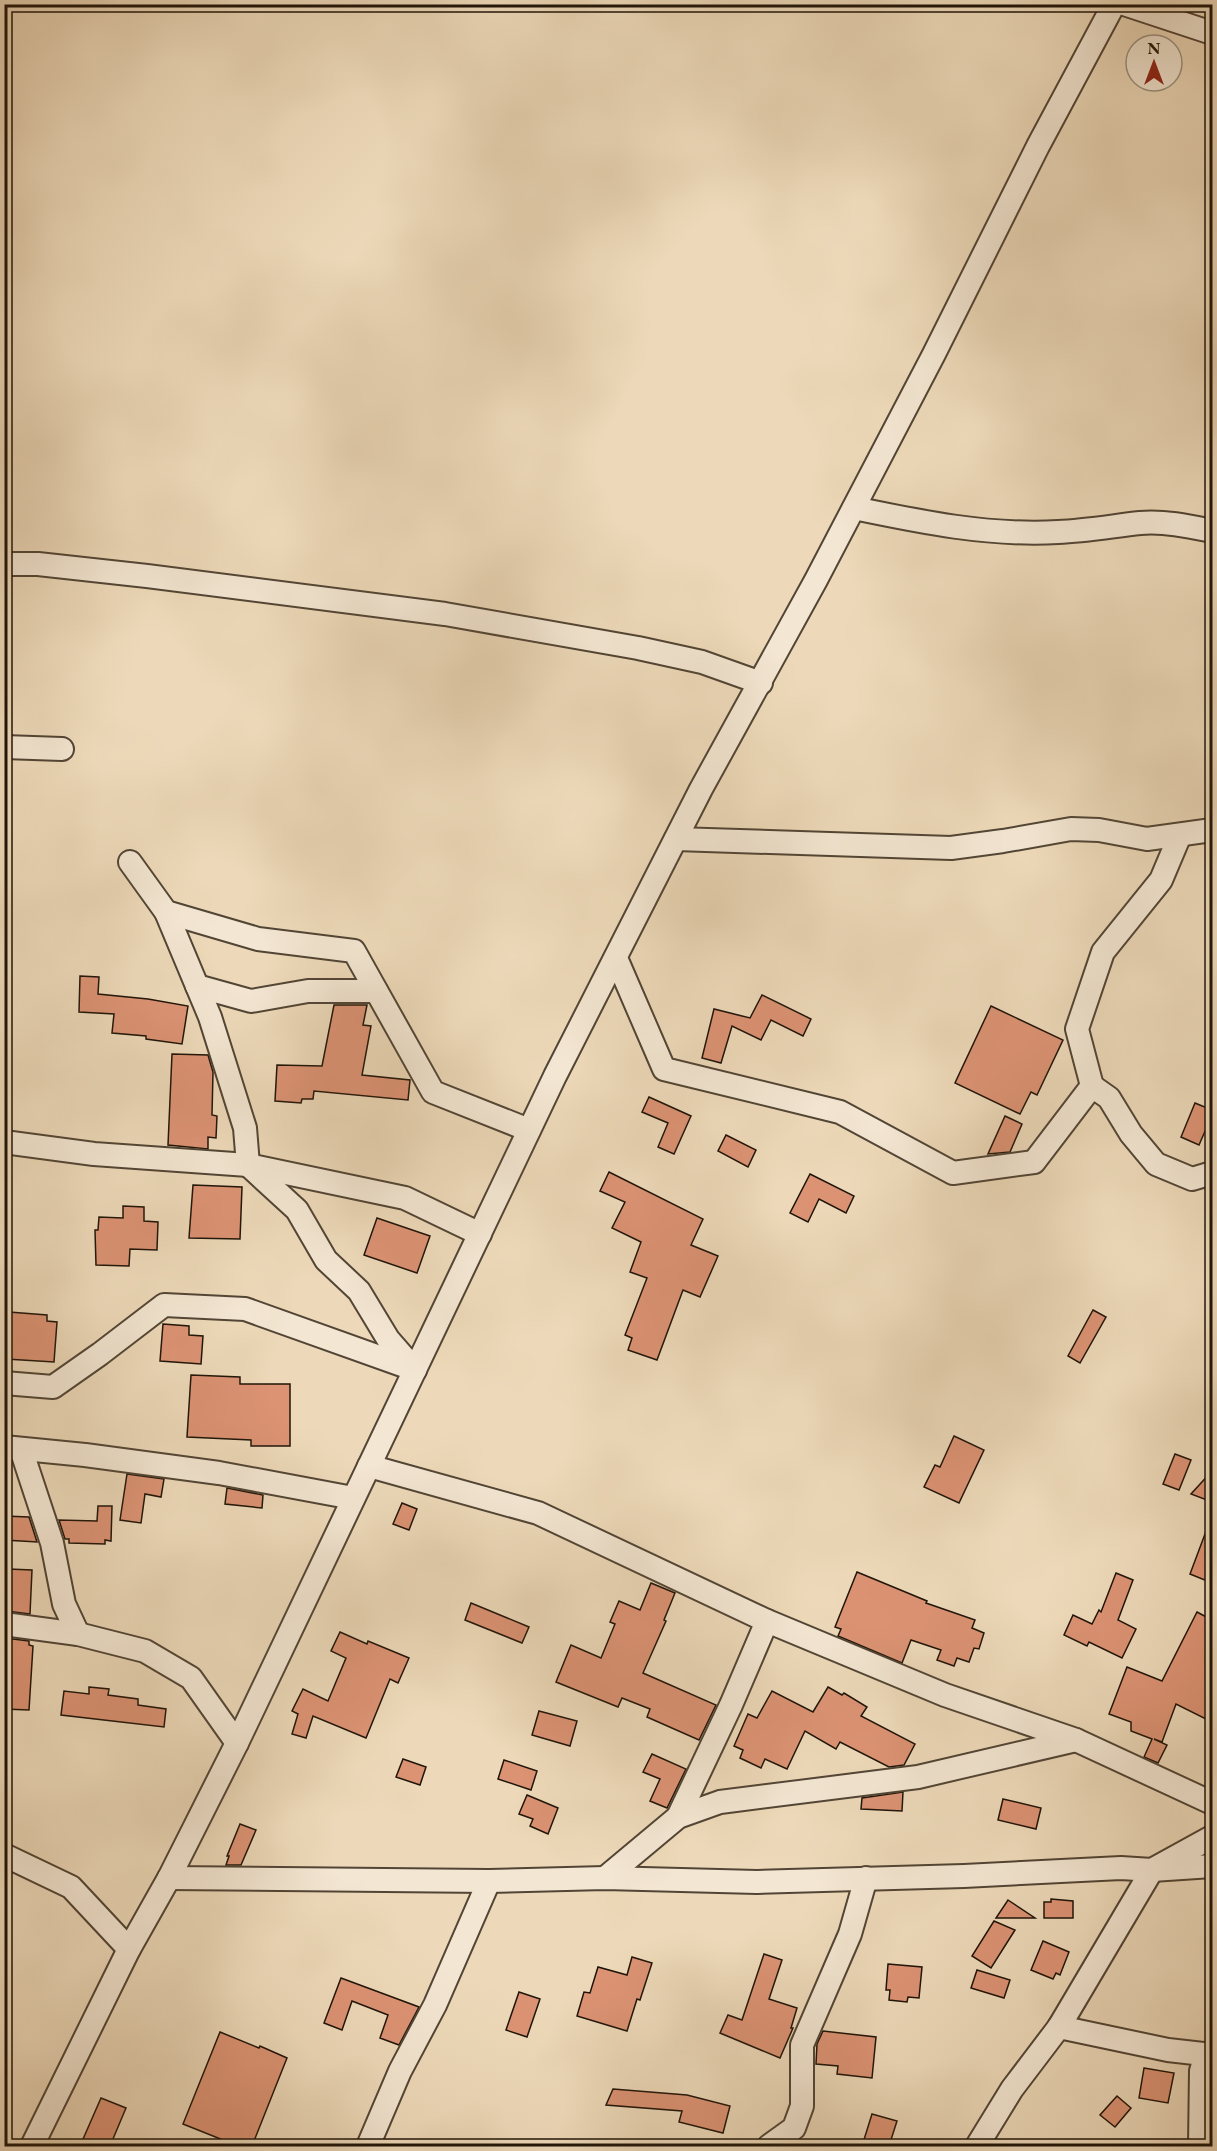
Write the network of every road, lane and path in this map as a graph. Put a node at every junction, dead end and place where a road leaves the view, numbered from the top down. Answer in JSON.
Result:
{"nodes":[{"id":1,"x":1114,"y":4,"type":"edge"},
{"id":2,"x":1124,"y":4,"type":"edge"},
{"id":3,"x":1212,"y":33,"type":"edge"},
{"id":4,"x":854,"y":508,"type":"junction"},
{"id":5,"x":1212,"y":531,"type":"edge"},
{"id":6,"x":4,"y":564,"type":"edge"},
{"id":7,"x":761,"y":683,"type":"junction"},
{"id":8,"x":4,"y":747,"type":"edge"},
{"id":9,"x":62,"y":749,"type":"dead end"},
{"id":10,"x":1212,"y":830,"type":"edge"},
{"id":11,"x":1180,"y":835,"type":"junction"},
{"id":12,"x":676,"y":839,"type":"junction"},
{"id":13,"x":130,"y":862,"type":"dead end"},
{"id":14,"x":166,"y":912,"type":"junction"},
{"id":15,"x":616,"y":958,"type":"junction"},
{"id":16,"x":197,"y":987,"type":"junction"},
{"id":17,"x":376,"y":991,"type":"junction"},
{"id":18,"x":1092,"y":1086,"type":"junction"},
{"id":19,"x":529,"y":1130,"type":"junction"},
{"id":20,"x":4,"y":1142,"type":"edge"},
{"id":21,"x":248,"y":1165,"type":"junction"},
{"id":22,"x":1212,"y":1173,"type":"edge"},
{"id":23,"x":480,"y":1234,"type":"junction"},
{"id":24,"x":415,"y":1370,"type":"junction"},
{"id":25,"x":4,"y":1383,"type":"edge"},
{"id":26,"x":13,"y":1448,"type":"edge"},
{"id":27,"x":369,"y":1466,"type":"junction"},
{"id":28,"x":353,"y":1498,"type":"junction"},
{"id":29,"x":767,"y":1621,"type":"junction"},
{"id":30,"x":4,"y":1624,"type":"edge"},
{"id":31,"x":78,"y":1634,"type":"junction"},
{"id":32,"x":1076,"y":1740,"type":"junction"},
{"id":33,"x":237,"y":1743,"type":"junction"},
{"id":34,"x":1212,"y":1803,"type":"edge"},
{"id":35,"x":678,"y":1817,"type":"junction"},
{"id":36,"x":1212,"y":1838,"type":"edge"},
{"id":37,"x":4,"y":1855,"type":"edge"},
{"id":38,"x":1212,"y":1866,"type":"edge"},
{"id":39,"x":1152,"y":1870,"type":"junction"},
{"id":40,"x":169,"y":1878,"type":"junction"},
{"id":41,"x":605,"y":1878,"type":"junction"},
{"id":42,"x":866,"y":1878,"type":"junction"},
{"id":43,"x":489,"y":1881,"type":"junction"},
{"id":44,"x":129,"y":1949,"type":"junction"},
{"id":45,"x":1059,"y":2027,"type":"junction"},
{"id":46,"x":1209,"y":2054,"type":"edge"},
{"id":47,"x":32,"y":2146,"type":"edge"},
{"id":48,"x":368,"y":2146,"type":"edge"},
{"id":49,"x":769,"y":2146,"type":"edge"},
{"id":50,"x":977,"y":2146,"type":"edge"},
{"id":51,"x":1200,"y":2146,"type":"edge"}],
"edges":[{"from":1,"to":4,"type":"street"},
{"from":2,"to":3,"type":"street"},
{"from":4,"to":5,"type":"street"},
{"from":4,"to":7,"type":"street"},
{"from":6,"to":7,"type":"street"},
{"from":7,"to":12,"type":"street"},
{"from":8,"to":9,"type":"street"},
{"from":10,"to":11,"type":"street"},
{"from":11,"to":12,"type":"street"},
{"from":11,"to":18,"type":"street"},
{"from":12,"to":15,"type":"street"},
{"from":13,"to":14,"type":"street"},
{"from":14,"to":16,"type":"street"},
{"from":14,"to":17,"type":"street"},
{"from":15,"to":18,"type":"street"},
{"from":15,"to":19,"type":"street"},
{"from":16,"to":17,"type":"street"},
{"from":16,"to":21,"type":"street"},
{"from":17,"to":19,"type":"street"},
{"from":18,"to":22,"type":"street"},
{"from":19,"to":23,"type":"street"},
{"from":20,"to":21,"type":"street"},
{"from":21,"to":23,"type":"street"},
{"from":21,"to":24,"type":"street"},
{"from":23,"to":24,"type":"street"},
{"from":24,"to":25,"type":"street"},
{"from":24,"to":27,"type":"street"},
{"from":26,"to":28,"type":"street"},
{"from":26,"to":31,"type":"street"},
{"from":27,"to":28,"type":"street"},
{"from":27,"to":29,"type":"street"},
{"from":28,"to":33,"type":"street"},
{"from":29,"to":32,"type":"street"},
{"from":29,"to":35,"type":"street"},
{"from":30,"to":31,"type":"street"},
{"from":31,"to":33,"type":"street"},
{"from":32,"to":34,"type":"street"},
{"from":32,"to":35,"type":"street"},
{"from":33,"to":40,"type":"street"},
{"from":35,"to":41,"type":"street"},
{"from":36,"to":39,"type":"street"},
{"from":37,"to":44,"type":"street"},
{"from":38,"to":39,"type":"street"},
{"from":39,"to":42,"type":"street"},
{"from":39,"to":45,"type":"street"},
{"from":40,"to":43,"type":"street"},
{"from":40,"to":44,"type":"street"},
{"from":41,"to":42,"type":"street"},
{"from":41,"to":43,"type":"street"},
{"from":42,"to":49,"type":"street"},
{"from":43,"to":48,"type":"street"},
{"from":44,"to":47,"type":"street"},
{"from":45,"to":46,"type":"street"},
{"from":45,"to":50,"type":"street"},
{"from":46,"to":51,"type":"street"}]}
